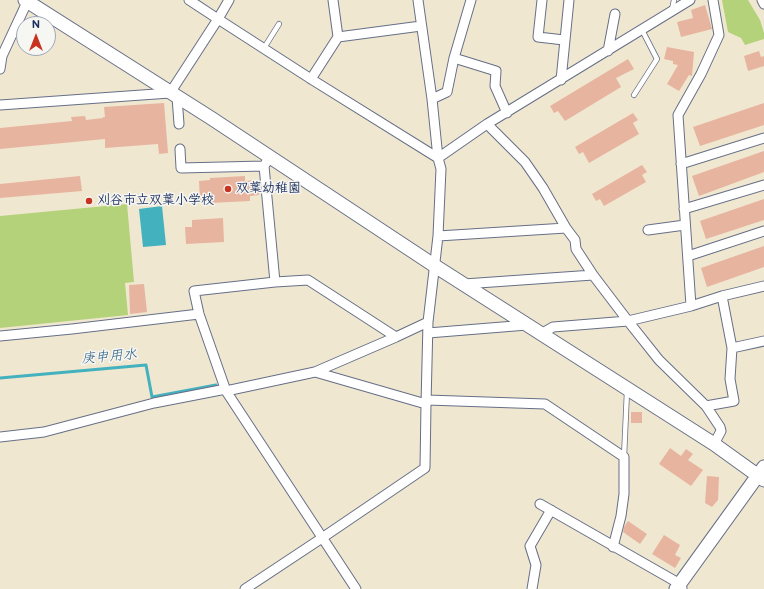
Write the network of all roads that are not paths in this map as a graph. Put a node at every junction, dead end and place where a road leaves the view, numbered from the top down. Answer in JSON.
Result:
{"nodes":[{"id":1,"x":189,"y":0,"type":"edge"},
{"id":2,"x":230,"y":0,"type":"edge"},
{"id":3,"x":333,"y":0,"type":"edge"},
{"id":4,"x":418,"y":0,"type":"edge"},
{"id":5,"x":471,"y":0,"type":"edge"},
{"id":6,"x":542,"y":0,"type":"edge"},
{"id":7,"x":569,"y":0,"type":"edge"},
{"id":8,"x":674,"y":0,"type":"edge"},
{"id":9,"x":690,"y":0,"type":"edge"},
{"id":10,"x":713,"y":0,"type":"edge"},
{"id":11,"x":762,"y":0,"type":"edge"},
{"id":12,"x":27,"y":1,"type":"edge"},
{"id":13,"x":764,"y":4,"type":"edge"},
{"id":14,"x":672,"y":11,"type":"junction"},
{"id":15,"x":615,"y":14,"type":"dead end"},
{"id":16,"x":218,"y":19,"type":"junction"},
{"id":17,"x":280,"y":24,"type":"dead end"},
{"id":18,"x":421,"y":26,"type":"junction"},
{"id":19,"x":642,"y":30,"type":"junction"},
{"id":20,"x":338,"y":37,"type":"junction"},
{"id":21,"x":564,"y":40,"type":"junction"},
{"id":22,"x":264,"y":48,"type":"junction"},
{"id":23,"x":608,"y":51,"type":"junction"},
{"id":24,"x":1,"y":56,"type":"edge"},
{"id":25,"x":454,"y":58,"type":"junction"},
{"id":26,"x":0,"y":69,"type":"edge"},
{"id":27,"x":311,"y":79,"type":"junction"},
{"id":28,"x":561,"y":80,"type":"junction"},
{"id":29,"x":173,"y":95,"type":"junction"},
{"id":30,"x":634,"y":95,"type":"dead end"},
{"id":31,"x":432,"y":99,"type":"junction"},
{"id":32,"x":0,"y":105,"type":"edge"},
{"id":33,"x":507,"y":113,"type":"junction"},
{"id":34,"x":179,"y":124,"type":"dead end"},
{"id":35,"x":487,"y":124,"type":"junction"},
{"id":36,"x":764,"y":138,"type":"edge"},
{"id":37,"x":180,"y":148,"type":"dead end"},
{"id":38,"x":438,"y":158,"type":"junction"},
{"id":39,"x":266,"y":162,"type":"junction"},
{"id":40,"x":681,"y":164,"type":"junction"},
{"id":41,"x":764,"y":185,"type":"edge"},
{"id":42,"x":684,"y":209,"type":"junction"},
{"id":43,"x":686,"y":225,"type":"junction"},
{"id":44,"x":566,"y":228,"type":"junction"},
{"id":45,"x":648,"y":230,"type":"dead end"},
{"id":46,"x":764,"y":231,"type":"edge"},
{"id":47,"x":438,"y":236,"type":"junction"},
{"id":48,"x":688,"y":256,"type":"junction"},
{"id":49,"x":435,"y":266,"type":"junction"},
{"id":50,"x":593,"y":275,"type":"junction"},
{"id":51,"x":275,"y":282,"type":"junction"},
{"id":52,"x":464,"y":284,"type":"junction"},
{"id":53,"x":764,"y":286,"type":"edge"},
{"id":54,"x":722,"y":296,"type":"junction"},
{"id":55,"x":691,"y":306,"type":"junction"},
{"id":56,"x":199,"y":314,"type":"junction"},
{"id":57,"x":628,"y":321,"type":"junction"},
{"id":58,"x":428,"y":322,"type":"junction"},
{"id":59,"x":527,"y":325,"type":"junction"},
{"id":60,"x":428,"y":333,"type":"junction"},
{"id":61,"x":541,"y":334,"type":"junction"},
{"id":62,"x":0,"y":336,"type":"edge"},
{"id":63,"x":396,"y":337,"type":"junction"},
{"id":64,"x":764,"y":341,"type":"edge"},
{"id":65,"x":732,"y":348,"type":"junction"},
{"id":66,"x":315,"y":372,"type":"junction"},
{"id":67,"x":628,"y":389,"type":"junction"},
{"id":68,"x":226,"y":390,"type":"junction"},
{"id":69,"x":427,"y":402,"type":"junction"},
{"id":70,"x":706,"y":406,"type":"junction"},
{"id":71,"x":0,"y":437,"type":"edge"},
{"id":72,"x":714,"y":444,"type":"junction"},
{"id":73,"x":624,"y":458,"type":"junction"},
{"id":74,"x":762,"y":474,"type":"edge"},
{"id":75,"x":540,"y":504,"type":"dead end"},
{"id":76,"x":551,"y":510,"type":"junction"},
{"id":77,"x":322,"y":538,"type":"junction"},
{"id":78,"x":613,"y":547,"type":"junction"},
{"id":79,"x":680,"y":587,"type":"edge"},
{"id":80,"x":245,"y":589,"type":"edge"},
{"id":81,"x":356,"y":589,"type":"edge"},
{"id":82,"x":532,"y":589,"type":"edge"}],
"edges":[{"from":1,"to":16,"type":"street"},
{"from":2,"to":16,"type":"street"},
{"from":3,"to":20,"type":"street"},
{"from":4,"to":18,"type":"street"},
{"from":5,"to":25,"type":"street"},
{"from":6,"to":21,"type":"street"},
{"from":7,"to":21,"type":"street"},
{"from":8,"to":14,"type":"lane"},
{"from":9,"to":14,"type":"street"},
{"from":10,"to":40,"type":"street"},
{"from":11,"to":13,"type":"street"},
{"from":12,"to":24,"type":"street"},
{"from":12,"to":29,"type":"street"},
{"from":14,"to":19,"type":"street"},
{"from":15,"to":23,"type":"street"},
{"from":16,"to":22,"type":"street"},
{"from":16,"to":29,"type":"street"},
{"from":17,"to":22,"type":"lane"},
{"from":18,"to":20,"type":"street"},
{"from":18,"to":31,"type":"street"},
{"from":19,"to":23,"type":"street"},
{"from":19,"to":30,"type":"lane"},
{"from":20,"to":27,"type":"street"},
{"from":21,"to":28,"type":"street"},
{"from":22,"to":27,"type":"street"},
{"from":23,"to":28,"type":"street"},
{"from":24,"to":26,"type":"street"},
{"from":25,"to":31,"type":"street"},
{"from":25,"to":33,"type":"street"},
{"from":27,"to":38,"type":"street"},
{"from":28,"to":33,"type":"street"},
{"from":29,"to":32,"type":"street"},
{"from":29,"to":34,"type":"street"},
{"from":29,"to":39,"type":"street"},
{"from":31,"to":38,"type":"street"},
{"from":33,"to":35,"type":"street"},
{"from":35,"to":38,"type":"street"},
{"from":35,"to":44,"type":"street"},
{"from":36,"to":40,"type":"street"},
{"from":37,"to":39,"type":"street"},
{"from":38,"to":47,"type":"street"},
{"from":39,"to":49,"type":"street"},
{"from":39,"to":51,"type":"street"},
{"from":40,"to":42,"type":"street"},
{"from":41,"to":42,"type":"street"},
{"from":42,"to":43,"type":"street"},
{"from":43,"to":45,"type":"street"},
{"from":43,"to":48,"type":"street"},
{"from":44,"to":47,"type":"street"},
{"from":44,"to":50,"type":"street"},
{"from":46,"to":48,"type":"street"},
{"from":47,"to":49,"type":"street"},
{"from":48,"to":55,"type":"street"},
{"from":49,"to":52,"type":"street"},
{"from":49,"to":58,"type":"street"},
{"from":50,"to":52,"type":"street"},
{"from":50,"to":57,"type":"street"},
{"from":51,"to":56,"type":"street"},
{"from":51,"to":63,"type":"street"},
{"from":52,"to":59,"type":"street"},
{"from":53,"to":54,"type":"street"},
{"from":54,"to":55,"type":"street"},
{"from":54,"to":65,"type":"street"},
{"from":55,"to":57,"type":"street"},
{"from":56,"to":62,"type":"street"},
{"from":56,"to":68,"type":"street"},
{"from":57,"to":61,"type":"street"},
{"from":57,"to":70,"type":"street"},
{"from":58,"to":60,"type":"street"},
{"from":58,"to":63,"type":"street"},
{"from":59,"to":60,"type":"street"},
{"from":59,"to":61,"type":"street"},
{"from":60,"to":69,"type":"street"},
{"from":61,"to":67,"type":"street"},
{"from":63,"to":66,"type":"street"},
{"from":64,"to":65,"type":"street"},
{"from":65,"to":70,"type":"street"},
{"from":66,"to":68,"type":"street"},
{"from":66,"to":69,"type":"street"},
{"from":67,"to":72,"type":"street"},
{"from":67,"to":73,"type":"lane"},
{"from":68,"to":71,"type":"street"},
{"from":68,"to":77,"type":"street"},
{"from":69,"to":73,"type":"street"},
{"from":69,"to":77,"type":"street"},
{"from":70,"to":72,"type":"street"},
{"from":72,"to":74,"type":"street"},
{"from":73,"to":78,"type":"street"},
{"from":74,"to":79,"type":"street"},
{"from":75,"to":76,"type":"street"},
{"from":76,"to":78,"type":"street"},
{"from":76,"to":82,"type":"street"},
{"from":77,"to":80,"type":"street"},
{"from":77,"to":81,"type":"street"},
{"from":78,"to":79,"type":"street"}]}
